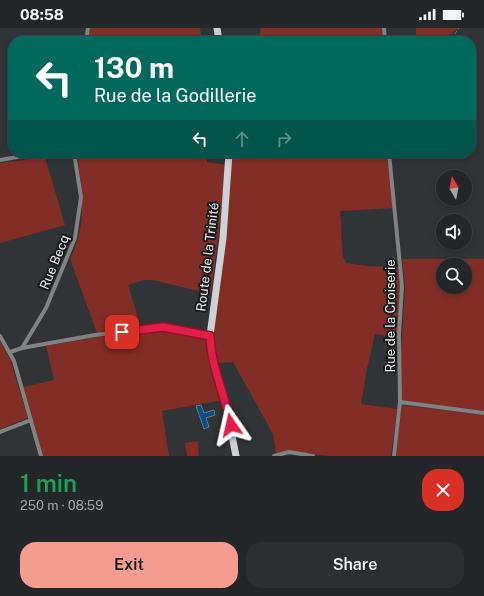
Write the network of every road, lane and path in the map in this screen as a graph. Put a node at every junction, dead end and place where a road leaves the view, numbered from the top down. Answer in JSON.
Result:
{"nodes":[{"id":1,"x":459,"y":28,"type":"edge"},
{"id":2,"x":452,"y":36,"type":"edge"},
{"id":3,"x":11,"y":158,"type":"edge"},
{"id":4,"x":75,"y":158,"type":"edge"},
{"id":5,"x":229,"y":158,"type":"edge"},
{"id":6,"x":389,"y":158,"type":"edge"},
{"id":7,"x":0,"y":160,"type":"edge"},
{"id":8,"x":0,"y":336,"type":"edge"},
{"id":9,"x":210,"y":336,"type":"junction"},
{"id":10,"x":22,"y":348,"type":"junction"},
{"id":11,"x":10,"y":352,"type":"junction"},
{"id":12,"x":400,"y":402,"type":"junction"},
{"id":13,"x":484,"y":413,"type":"edge"},
{"id":14,"x":30,"y":420,"type":"junction"},
{"id":15,"x":0,"y":432,"type":"edge"},
{"id":16,"x":41,"y":456,"type":"edge"},
{"id":17,"x":236,"y":456,"type":"edge"},
{"id":18,"x":274,"y":456,"type":"edge"},
{"id":19,"x":313,"y":456,"type":"edge"},
{"id":20,"x":394,"y":456,"type":"edge"}],
"edges":[{"from":1,"to":2,"type":"path"},
{"from":3,"to":7,"type":"street"},
{"from":4,"to":10,"type":"street","name":"Rue Becq"},
{"from":5,"to":9,"type":"main road","name":"Route de la Trinité"},
{"from":6,"to":12,"type":"street","name":"Rue de la Croiserie"},
{"from":8,"to":11,"type":"street"},
{"from":9,"to":10,"type":"street"},
{"from":9,"to":17,"type":"main road","name":"Route de la Trinité"},
{"from":10,"to":11,"type":"street"},
{"from":11,"to":14,"type":"street"},
{"from":12,"to":13,"type":"street"},
{"from":12,"to":20,"type":"street","name":"Rue de la Croiserie"},
{"from":14,"to":15,"type":"street"},
{"from":14,"to":16,"type":"street"},
{"from":18,"to":19,"type":"street"}]}
